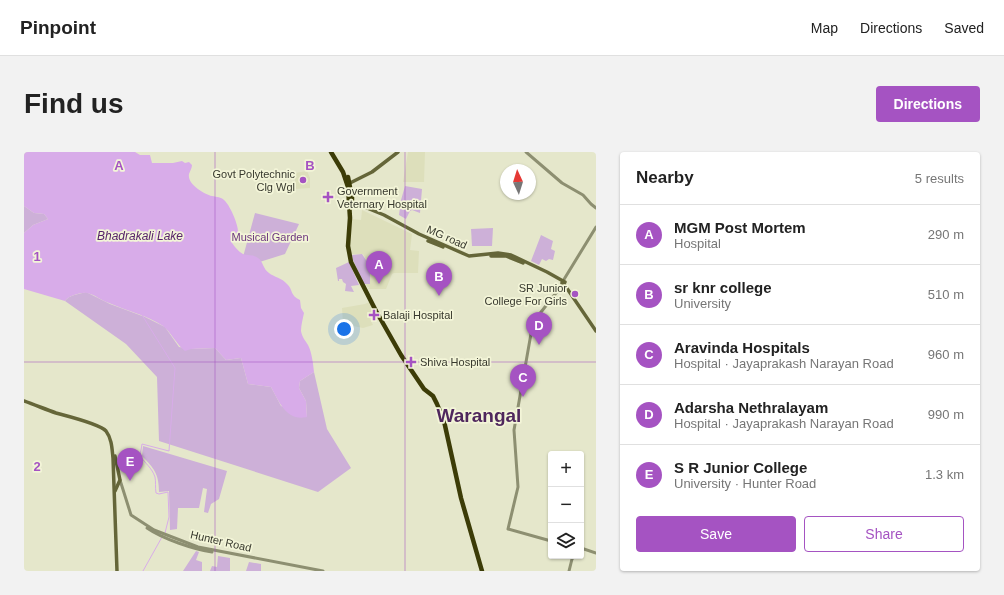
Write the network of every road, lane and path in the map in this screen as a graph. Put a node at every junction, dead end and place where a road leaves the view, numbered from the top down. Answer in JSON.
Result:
{"nodes":[{"id":1,"x":332,"y":152,"type":"edge"},
{"id":2,"x":398,"y":152,"type":"edge"},
{"id":3,"x":526,"y":152,"type":"edge"},
{"id":4,"x":350,"y":183,"type":"junction"},
{"id":5,"x":351,"y":202,"type":"junction"},
{"id":6,"x":596,"y":208,"type":"edge"},
{"id":7,"x":596,"y":229,"type":"edge"},
{"id":8,"x":563,"y":283,"type":"junction"},
{"id":9,"x":596,"y":330,"type":"edge"},
{"id":10,"x":24,"y":400,"type":"edge"},
{"id":11,"x":115,"y":472,"type":"junction"},
{"id":12,"x":120,"y":480,"type":"junction"},
{"id":13,"x":113,"y":481,"type":"junction"},
{"id":14,"x":117,"y":484,"type":"junction"},
{"id":15,"x":115,"y":496,"type":"junction"},
{"id":16,"x":157,"y":533,"type":"junction"},
{"id":17,"x":174,"y":539,"type":"junction"},
{"id":18,"x":548,"y":540,"type":"edge"},
{"id":19,"x":584,"y":549,"type":"edge"},
{"id":20,"x":596,"y":554,"type":"edge"},
{"id":21,"x":572,"y":559,"type":"edge"},
{"id":22,"x":117,"y":571,"type":"edge"},
{"id":23,"x":312,"y":571,"type":"edge"},
{"id":24,"x":323,"y":571,"type":"edge"},
{"id":25,"x":482,"y":571,"type":"edge"},
{"id":26,"x":569,"y":571,"type":"edge"}],
"edges":[{"from":1,"to":4,"type":"highway"},
{"from":1,"to":5,"type":"highway"},
{"from":2,"to":4,"type":"main road"},
{"from":3,"to":6,"type":"street"},
{"from":4,"to":5,"type":"highway"},
{"from":5,"to":8,"type":"main road","name":"MG road"},
{"from":5,"to":25,"type":"highway"},
{"from":7,"to":8,"type":"street"},
{"from":8,"to":9,"type":"main road"},
{"from":8,"to":18,"type":"street"},
{"from":10,"to":11,"type":"main road","name":"Hunter Road"},
{"from":11,"to":12,"type":"main road","name":"Hunter Road"},
{"from":11,"to":13,"type":"main road"},
{"from":12,"to":14,"type":"main road"},
{"from":12,"to":16,"type":"street","name":"Hunter Road"},
{"from":13,"to":14,"type":"street"},
{"from":13,"to":15,"type":"main road"},
{"from":14,"to":15,"type":"main road"},
{"from":14,"to":16,"type":"street","name":"Hunter Road"},
{"from":15,"to":22,"type":"main road"},
{"from":16,"to":17,"type":"street","name":"Hunter Road"},
{"from":17,"to":23,"type":"street","name":"Hunter Road"},
{"from":17,"to":24,"type":"street","name":"Hunter Road"},
{"from":19,"to":20,"type":"street"},
{"from":21,"to":26,"type":"street"}]}
